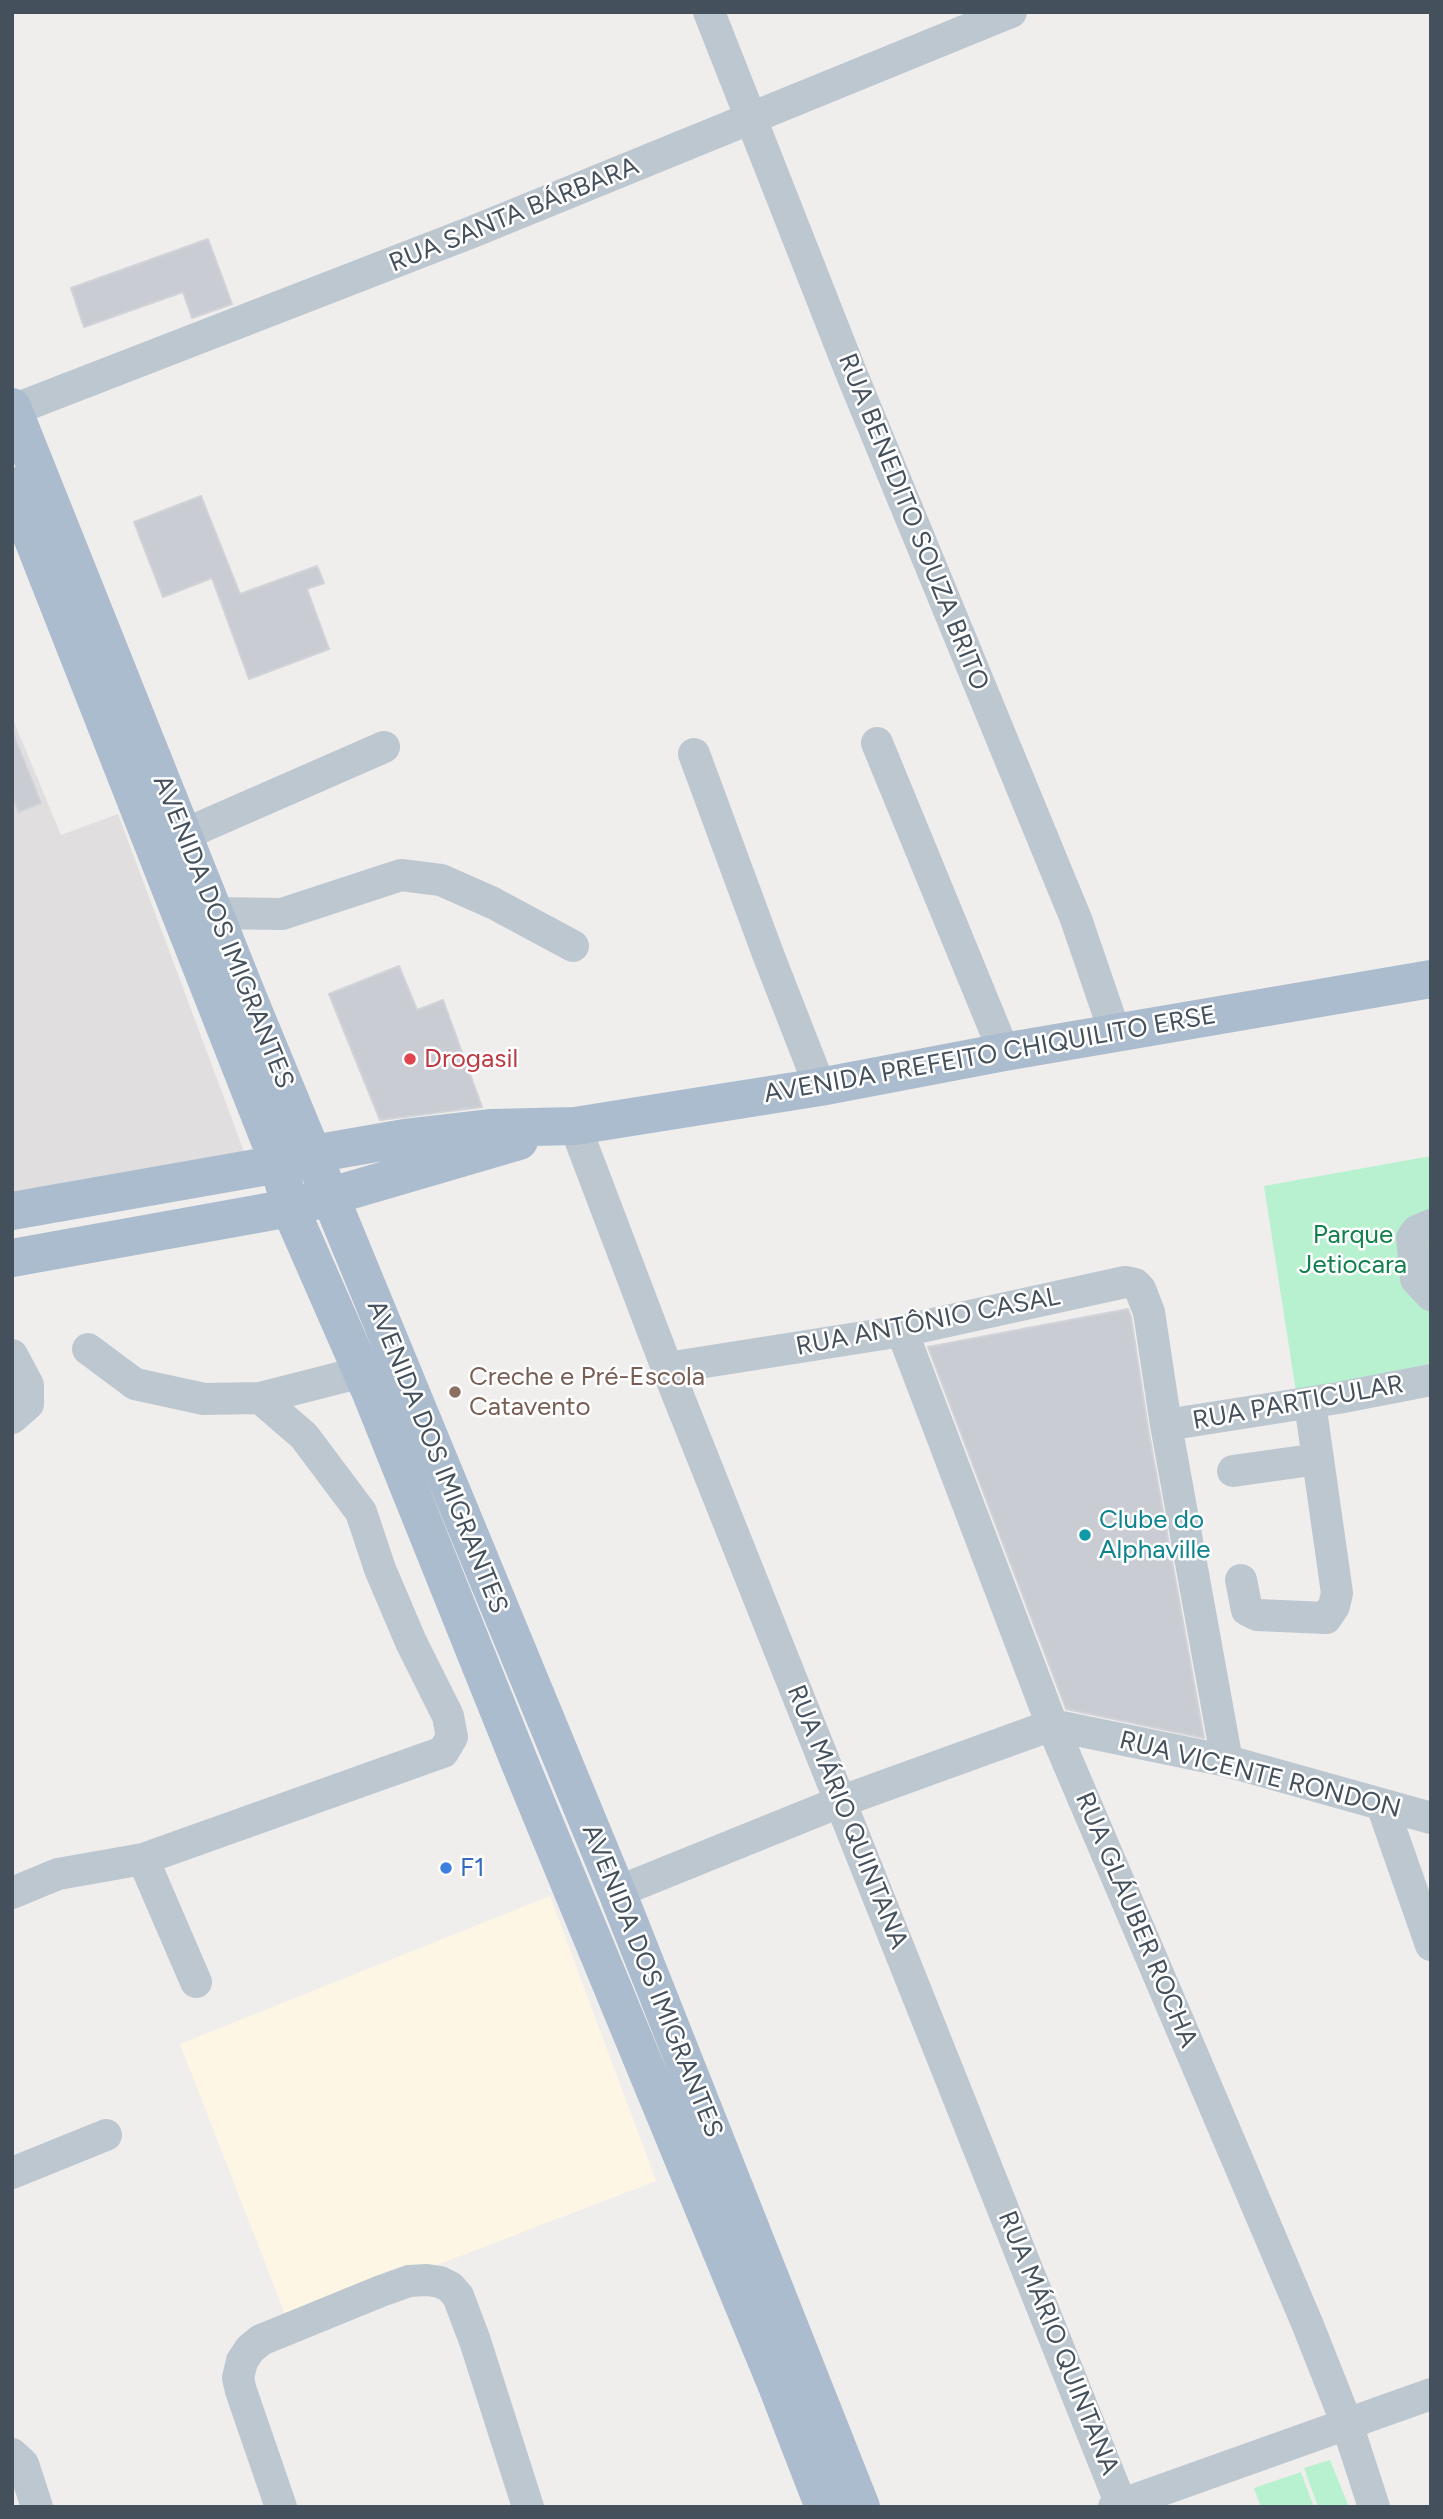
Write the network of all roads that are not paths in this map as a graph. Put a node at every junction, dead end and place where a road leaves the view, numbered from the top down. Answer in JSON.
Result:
{"nodes":[{"id":1,"x":709,"y":12,"type":"edge"},
{"id":2,"x":1011,"y":12,"type":"edge"},
{"id":3,"x":751,"y":119,"type":"junction"},
{"id":4,"x":13,"y":409,"type":"edge"},
{"id":5,"x":12,"y":486,"type":"edge"},
{"id":6,"x":877,"y":743,"type":"dead end"},
{"id":7,"x":384,"y":747,"type":"dead end"},
{"id":8,"x":694,"y":754,"type":"dead end"},
{"id":9,"x":169,"y":842,"type":"junction"},
{"id":10,"x":214,"y":913,"type":"junction"},
{"id":11,"x":573,"y":946,"type":"dead end"},
{"id":12,"x":1431,"y":979,"type":"edge"},
{"id":13,"x":1115,"y":1032,"type":"junction"},
{"id":14,"x":1004,"y":1052,"type":"junction"},
{"id":15,"x":820,"y":1087,"type":"junction"},
{"id":16,"x":562,"y":1127,"type":"junction"},
{"id":17,"x":296,"y":1159,"type":"junction"},
{"id":18,"x":331,"y":1197,"type":"junction"},
{"id":19,"x":290,"y":1208,"type":"junction"},
{"id":20,"x":12,"y":1210,"type":"edge"},
{"id":21,"x":1431,"y":1225,"type":"edge"},
{"id":22,"x":12,"y":1258,"type":"edge"},
{"id":23,"x":1431,"y":1296,"type":"edge"},
{"id":24,"x":902,"y":1331,"type":"junction"},
{"id":25,"x":88,"y":1349,"type":"dead end"},
{"id":26,"x":14,"y":1360,"type":"edge"},
{"id":27,"x":667,"y":1368,"type":"junction"},
{"id":28,"x":362,"y":1372,"type":"junction"},
{"id":29,"x":1431,"y":1380,"type":"edge"},
{"id":30,"x":260,"y":1398,"type":"junction"},
{"id":31,"x":1310,"y":1403,"type":"junction"},
{"id":32,"x":12,"y":1418,"type":"edge"},
{"id":33,"x":1166,"y":1425,"type":"junction"},
{"id":34,"x":1318,"y":1459,"type":"junction"},
{"id":35,"x":1233,"y":1471,"type":"dead end"},
{"id":36,"x":1241,"y":1580,"type":"dead end"},
{"id":37,"x":1052,"y":1725,"type":"junction"},
{"id":38,"x":558,"y":1751,"type":"junction"},
{"id":39,"x":1227,"y":1760,"type":"junction"},
{"id":40,"x":521,"y":1766,"type":"junction"},
{"id":41,"x":842,"y":1801,"type":"junction"},
{"id":42,"x":1382,"y":1805,"type":"junction"},
{"id":43,"x":1431,"y":1818,"type":"edge"},
{"id":44,"x":143,"y":1859,"type":"junction"},
{"id":45,"x":617,"y":1892,"type":"junction"},
{"id":46,"x":12,"y":1894,"type":"edge"},
{"id":47,"x":1431,"y":1945,"type":"edge"},
{"id":48,"x":196,"y":1982,"type":"dead end"},
{"id":49,"x":106,"y":2135,"type":"dead end"},
{"id":50,"x":12,"y":2174,"type":"edge"},
{"id":51,"x":1431,"y":2394,"type":"edge"},
{"id":52,"x":1347,"y":2424,"type":"junction"},
{"id":53,"x":18,"y":2459,"type":"edge"},
{"id":54,"x":1119,"y":2506,"type":"edge"},
{"id":55,"x":37,"y":2507,"type":"edge"},
{"id":56,"x":281,"y":2507,"type":"edge"},
{"id":57,"x":528,"y":2507,"type":"edge"},
{"id":58,"x":824,"y":2507,"type":"edge"},
{"id":59,"x":861,"y":2507,"type":"edge"},
{"id":60,"x":1374,"y":2507,"type":"edge"}],
"edges":[{"from":1,"to":3,"type":"street","name":"RUA BENEDITO SOUZA BRITO"},
{"from":2,"to":3,"type":"street","name":"RUA SANTA BÁRBARA"},
{"from":3,"to":4,"type":"street","name":"RUA SANTA BÁRBARA"},
{"from":3,"to":13,"type":"street","name":"RUA BENEDITO SOUZA BRITO"},
{"from":4,"to":9,"type":"main road","name":"AVENIDA DOS IMIGRANTES"},
{"from":5,"to":9,"type":"main road","name":"AVENIDA DOS IMIGRANTES"},
{"from":6,"to":14,"type":"street"},
{"from":7,"to":9,"type":"street"},
{"from":8,"to":15,"type":"street"},
{"from":9,"to":10,"type":"main road","name":"AVENIDA DOS IMIGRANTES"},
{"from":9,"to":17,"type":"main road","name":"AVENIDA DOS IMIGRANTES"},
{"from":10,"to":11,"type":"street"},
{"from":10,"to":17,"type":"main road","name":"AVENIDA DOS IMIGRANTES"},
{"from":12,"to":13,"type":"main road","name":"AVENIDA PREFEITO CHIQUILITO ERSE"},
{"from":13,"to":14,"type":"main road","name":"AVENIDA PREFEITO CHIQUILITO ERSE"},
{"from":14,"to":15,"type":"main road","name":"AVENIDA PREFEITO CHIQUILITO ERSE"},
{"from":15,"to":16,"type":"main road","name":"AVENIDA PREFEITO CHIQUILITO ERSE"},
{"from":16,"to":17,"type":"main road","name":"AVENIDA PREFEITO CHIQUILITO ERSE"},
{"from":16,"to":18,"type":"main road","name":"AVENIDA PREFEITO CHIQUILITO ERSE"},
{"from":16,"to":27,"type":"street","name":"RUA MÁRIO QUINTANA"},
{"from":17,"to":18,"type":"main road","name":"AVENIDA DOS IMIGRANTES"},
{"from":17,"to":19,"type":"main road","name":"AVENIDA DOS IMIGRANTES"},
{"from":17,"to":20,"type":"main road","name":"AVENIDA PREFEITO CHIQUILITO ERSE"},
{"from":18,"to":19,"type":"main road","name":"AVENIDA PREFEITO CHIQUILITO ERSE"},
{"from":18,"to":38,"type":"main road","name":"AVENIDA DOS IMIGRANTES"},
{"from":19,"to":22,"type":"main road","name":"AVENIDA PREFEITO CHIQUILITO ERSE"},
{"from":19,"to":28,"type":"main road","name":"AVENIDA DOS IMIGRANTES"},
{"from":21,"to":23,"type":"street"},
{"from":24,"to":27,"type":"street","name":"RUA ANTÔNIO CASAL"},
{"from":24,"to":33,"type":"street","name":"RUA ANTÔNIO CASAL"},
{"from":24,"to":37,"type":"street","name":"RUA GLÁUBER ROCHA"},
{"from":25,"to":30,"type":"street"},
{"from":26,"to":32,"type":"street"},
{"from":27,"to":41,"type":"street","name":"RUA MÁRIO QUINTANA"},
{"from":28,"to":30,"type":"street"},
{"from":28,"to":40,"type":"main road","name":"AVENIDA DOS IMIGRANTES"},
{"from":29,"to":31,"type":"street","name":"RUA PARTICULAR"},
{"from":30,"to":44,"type":"street"},
{"from":31,"to":33,"type":"street","name":"RUA PARTICULAR"},
{"from":31,"to":34,"type":"street"},
{"from":33,"to":39,"type":"street"},
{"from":34,"to":35,"type":"street"},
{"from":34,"to":36,"type":"street"},
{"from":37,"to":39,"type":"street","name":"RUA VICENTE RONDON"},
{"from":37,"to":41,"type":"street"},
{"from":37,"to":52,"type":"street","name":"RUA GLÁUBER ROCHA"},
{"from":38,"to":40,"type":"main road"},
{"from":38,"to":45,"type":"main road","name":"AVENIDA DOS IMIGRANTES"},
{"from":39,"to":42,"type":"street","name":"RUA VICENTE RONDON"},
{"from":40,"to":58,"type":"main road","name":"AVENIDA DOS IMIGRANTES"},
{"from":41,"to":45,"type":"street"},
{"from":41,"to":54,"type":"street","name":"RUA MÁRIO QUINTANA"},
{"from":42,"to":43,"type":"street","name":"RUA VICENTE RONDON"},
{"from":42,"to":47,"type":"street"},
{"from":44,"to":46,"type":"street"},
{"from":44,"to":48,"type":"street"},
{"from":45,"to":59,"type":"main road","name":"AVENIDA DOS IMIGRANTES"},
{"from":49,"to":50,"type":"street"},
{"from":51,"to":52,"type":"street"},
{"from":52,"to":54,"type":"street"},
{"from":52,"to":60,"type":"street","name":"RUA GLÁUBER ROCHA"},
{"from":53,"to":55,"type":"street"},
{"from":56,"to":57,"type":"street"}]}
